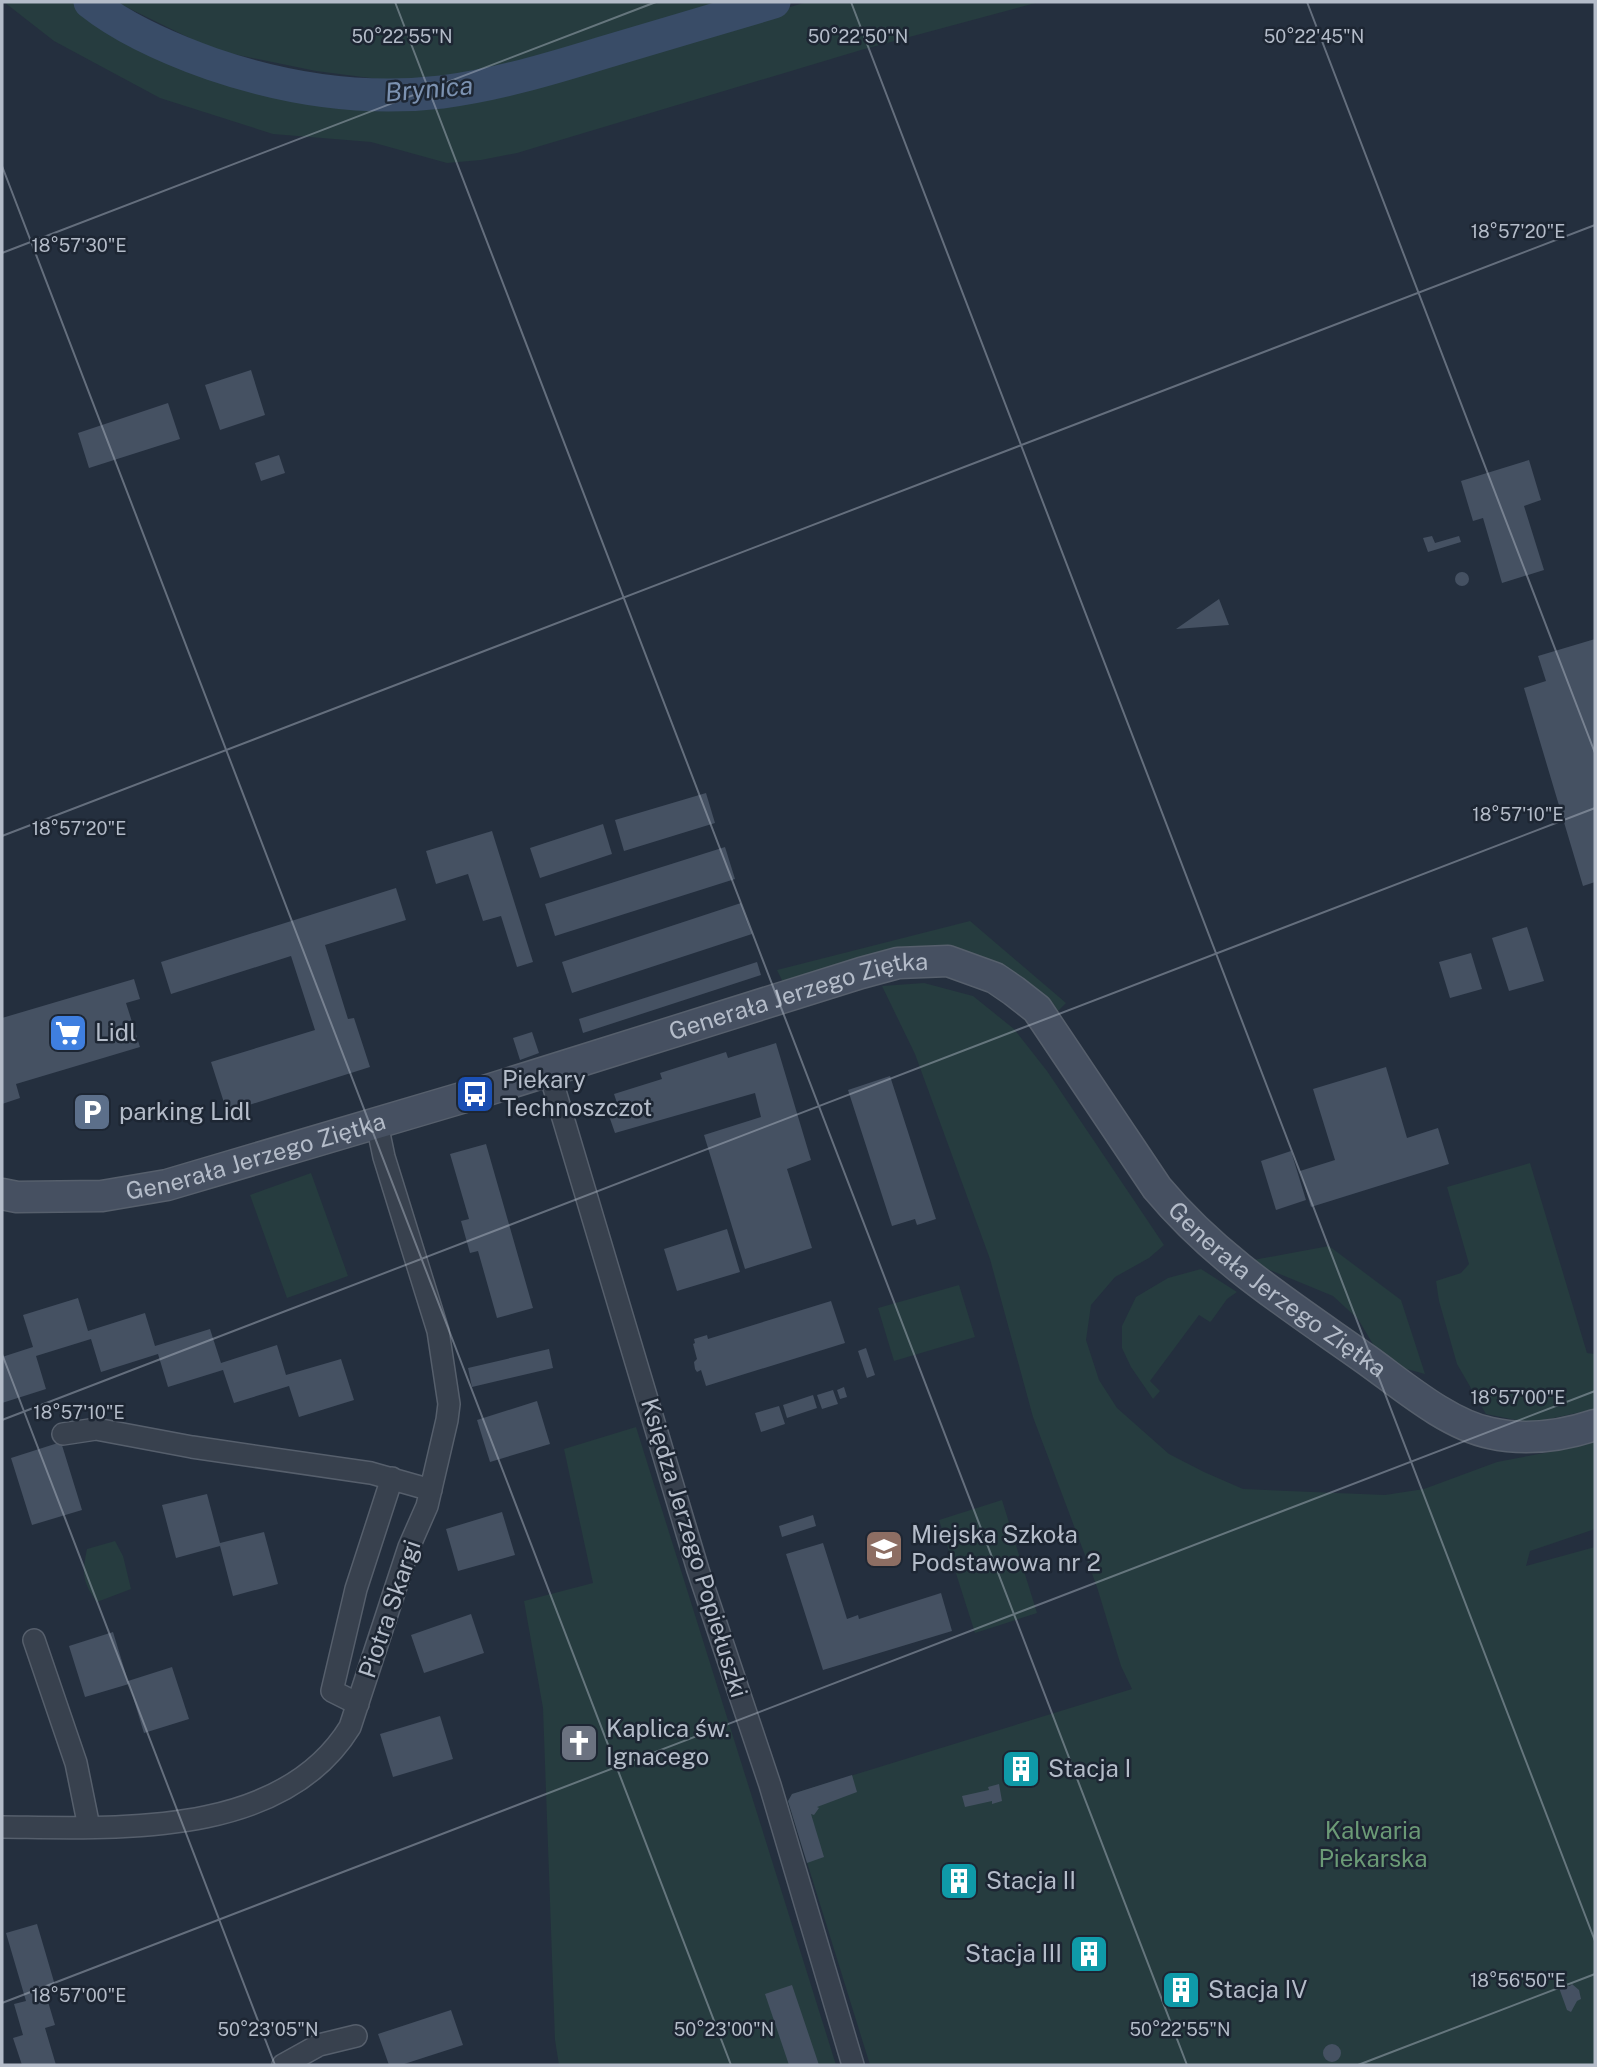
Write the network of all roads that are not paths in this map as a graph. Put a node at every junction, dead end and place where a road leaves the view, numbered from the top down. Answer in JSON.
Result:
{"nodes":[{"id":1,"x":550,"y":1071,"type":"junction"},
{"id":2,"x":377,"y":1124,"type":"junction"},
{"id":3,"x":2,"y":1194,"type":"edge"},
{"id":4,"x":1595,"y":1425,"type":"edge"},
{"id":5,"x":63,"y":1434,"type":"dead end"},
{"id":6,"x":392,"y":1478,"type":"junction"},
{"id":7,"x":431,"y":1490,"type":"junction"},
{"id":8,"x":34,"y":1640,"type":"dead end"},
{"id":9,"x":358,"y":1704,"type":"junction"},
{"id":10,"x":2,"y":1827,"type":"edge"},
{"id":11,"x":89,"y":1827,"type":"junction"},
{"id":12,"x":356,"y":2036,"type":"dead end"},
{"id":13,"x":283,"y":2065,"type":"edge"},
{"id":14,"x":853,"y":2065,"type":"edge"}],
"edges":[{"from":1,"to":2,"type":"street","name":"Generała Jerzego Ziętka"},
{"from":1,"to":4,"type":"street","name":"Generała Jerzego Ziętka"},
{"from":1,"to":14,"type":"street","name":"Księdza Jerzego Popiełuszki"},
{"from":2,"to":3,"type":"street","name":"Generała Jerzego Ziętka"},
{"from":2,"to":7,"type":"street","name":"Piotra Skargi"},
{"from":5,"to":6,"type":"street"},
{"from":6,"to":7,"type":"street"},
{"from":6,"to":9,"type":"street"},
{"from":7,"to":9,"type":"street","name":"Piotra Skargi"},
{"from":8,"to":11,"type":"street"},
{"from":9,"to":11,"type":"street","name":"Piotra Skargi"},
{"from":10,"to":11,"type":"street","name":"Piotra Skargi"},
{"from":12,"to":13,"type":"street"}]}
